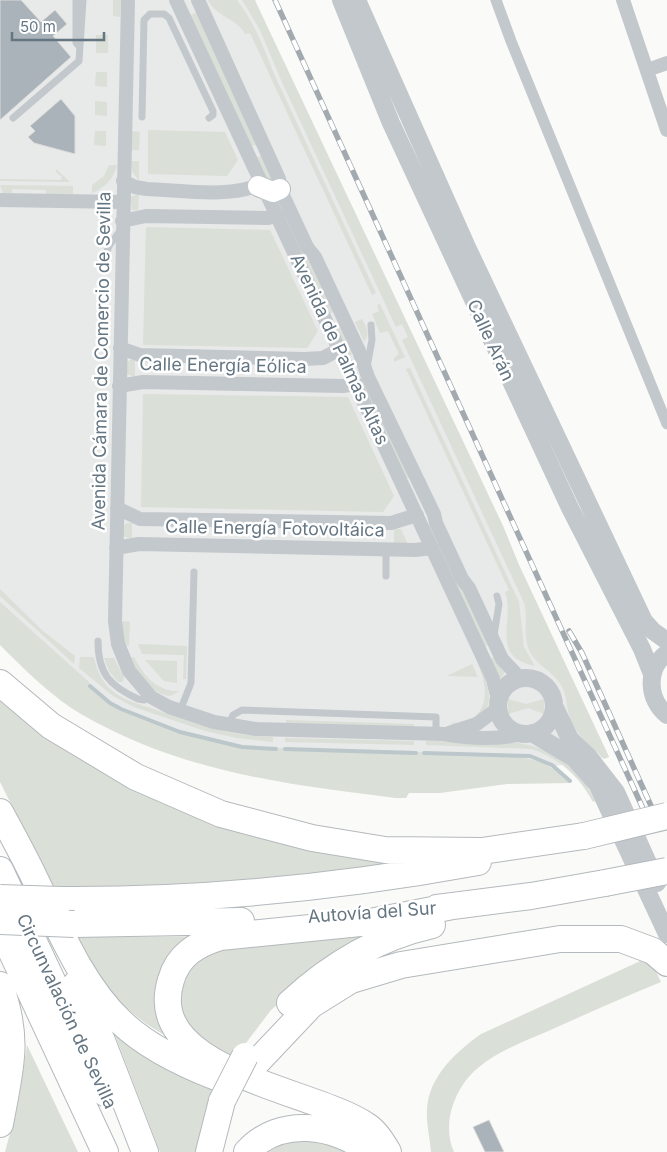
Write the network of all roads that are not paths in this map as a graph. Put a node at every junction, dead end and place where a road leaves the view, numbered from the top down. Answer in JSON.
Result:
{"nodes":[{"id":1,"x":76,"y":0,"type":"edge"},
{"id":2,"x":82,"y":0,"type":"edge"},
{"id":3,"x":128,"y":0,"type":"edge"},
{"id":4,"x":139,"y":0,"type":"edge"},
{"id":5,"x":176,"y":0,"type":"edge"},
{"id":6,"x":198,"y":0,"type":"edge"},
{"id":7,"x":341,"y":0,"type":"edge"},
{"id":8,"x":357,"y":0,"type":"edge"},
{"id":9,"x":496,"y":0,"type":"edge"},
{"id":10,"x":623,"y":0,"type":"edge"},
{"id":11,"x":128,"y":16,"type":"junction"},
{"id":12,"x":79,"y":46,"type":"junction"},
{"id":13,"x":667,"y":63,"type":"edge"},
{"id":14,"x":647,"y":70,"type":"junction"},
{"id":15,"x":142,"y":117,"type":"dead end"},
{"id":16,"x":13,"y":118,"type":"dead end"},
{"id":17,"x":209,"y":118,"type":"dead end"},
{"id":18,"x":667,"y":130,"type":"edge"},
{"id":19,"x":123,"y":181,"type":"junction"},
{"id":20,"x":267,"y":187,"type":"junction"},
{"id":21,"x":1,"y":199,"type":"edge"},
{"id":22,"x":122,"y":202,"type":"junction"},
{"id":23,"x":278,"y":216,"type":"junction"},
{"id":24,"x":122,"y":224,"type":"junction"},
{"id":25,"x":106,"y":254,"type":"dead end"},
{"id":26,"x":371,"y":325,"type":"dead end"},
{"id":27,"x":120,"y":348,"type":"junction"},
{"id":28,"x":339,"y":355,"type":"junction"},
{"id":29,"x":361,"y":362,"type":"junction"},
{"id":30,"x":362,"y":380,"type":"junction"},
{"id":31,"x":119,"y":386,"type":"junction"},
{"id":32,"x":667,"y":424,"type":"edge"},
{"id":33,"x":117,"y":508,"type":"junction"},
{"id":34,"x":415,"y":518,"type":"junction"},
{"id":35,"x":436,"y":523,"type":"junction"},
{"id":36,"x":116,"y":548,"type":"junction"},
{"id":37,"x":432,"y":548,"type":"junction"},
{"id":38,"x":386,"y":549,"type":"junction"},
{"id":39,"x":194,"y":572,"type":"dead end"},
{"id":40,"x":386,"y":576,"type":"dead end"},
{"id":41,"x":497,"y":596,"type":"dead end"},
{"id":42,"x":493,"y":640,"type":"junction"},
{"id":43,"x":98,"y":641,"type":"dead end"},
{"id":44,"x":667,"y":641,"type":"edge"},
{"id":45,"x":667,"y":653,"type":"edge"},
{"id":46,"x":652,"y":674,"type":"junction"},
{"id":47,"x":520,"y":678,"type":"junction"},
{"id":48,"x":0,"y":683,"type":"edge"},
{"id":49,"x":150,"y":696,"type":"junction"},
{"id":50,"x":498,"y":704,"type":"junction"},
{"id":51,"x":555,"y":708,"type":"junction"},
{"id":52,"x":180,"y":711,"type":"junction"},
{"id":53,"x":667,"y":715,"type":"edge"},
{"id":54,"x":228,"y":726,"type":"junction"},
{"id":55,"x":440,"y":734,"type":"junction"},
{"id":56,"x":528,"y":734,"type":"junction"},
{"id":57,"x":0,"y":812,"type":"edge"},
{"id":58,"x":667,"y":816,"type":"edge"},
{"id":59,"x":0,"y":820,"type":"edge"},
{"id":60,"x":667,"y":824,"type":"edge"},
{"id":61,"x":667,"y":831,"type":"edge"},
{"id":62,"x":587,"y":843,"type":"junction"},
{"id":63,"x":0,"y":870,"type":"edge"},
{"id":64,"x":667,"y":871,"type":"edge"},
{"id":65,"x":667,"y":875,"type":"edge"},
{"id":66,"x":608,"y":890,"type":"junction"},
{"id":67,"x":0,"y":898,"type":"edge"},
{"id":68,"x":0,"y":906,"type":"edge"},
{"id":69,"x":453,"y":906,"type":"junction"},
{"id":70,"x":667,"y":906,"type":"edge"},
{"id":71,"x":67,"y":911,"type":"junction"},
{"id":72,"x":0,"y":921,"type":"edge"},
{"id":73,"x":0,"y":927,"type":"edge"},
{"id":74,"x":667,"y":934,"type":"edge"},
{"id":75,"x":0,"y":952,"type":"edge"},
{"id":76,"x":667,"y":963,"type":"edge"},
{"id":77,"x":0,"y":985,"type":"edge"},
{"id":78,"x":54,"y":1041,"type":"junction"},
{"id":79,"x":251,"y":1059,"type":"junction"},
{"id":80,"x":227,"y":1104,"type":"junction"},
{"id":81,"x":0,"y":1124,"type":"edge"},
{"id":82,"x":105,"y":1152,"type":"edge"},
{"id":83,"x":133,"y":1152,"type":"edge"},
{"id":84,"x":144,"y":1152,"type":"edge"},
{"id":85,"x":209,"y":1152,"type":"edge"},
{"id":86,"x":219,"y":1152,"type":"edge"},
{"id":87,"x":247,"y":1152,"type":"edge"},
{"id":88,"x":369,"y":1152,"type":"edge"},
{"id":89,"x":387,"y":1152,"type":"edge"}],
"edges":[{"from":1,"to":12,"type":"lane"},
{"from":2,"to":12,"type":"lane"},
{"from":3,"to":11,"type":"street","name":"Avenida Cámara de Comercio de Sevilla"},
{"from":4,"to":11,"type":"street"},
{"from":5,"to":20,"type":"street","name":"Avenida de Palmas Altas"},
{"from":6,"to":20,"type":"street","name":"Avenida de Palmas Altas"},
{"from":7,"to":46,"type":"street","name":"Calle Arán"},
{"from":8,"to":44,"type":"street","name":"Calle Arán"},
{"from":9,"to":32,"type":"street"},
{"from":10,"to":14,"type":"street"},
{"from":11,"to":19,"type":"street","name":"Avenida Cámara de Comercio de Sevilla"},
{"from":12,"to":16,"type":"lane"},
{"from":13,"to":14,"type":"street"},
{"from":14,"to":18,"type":"street"},
{"from":15,"to":17,"type":"lane"},
{"from":19,"to":20,"type":"street"},
{"from":19,"to":22,"type":"street","name":"Avenida Cámara de Comercio de Sevilla"},
{"from":20,"to":23,"type":"street","name":"Avenida de Palmas Altas"},
{"from":20,"to":29,"type":"street","name":"Avenida de Palmas Altas"},
{"from":21,"to":22,"type":"street"},
{"from":22,"to":24,"type":"street","name":"Avenida Cámara de Comercio de Sevilla"},
{"from":23,"to":24,"type":"street"},
{"from":23,"to":28,"type":"street","name":"Avenida de Palmas Altas"},
{"from":24,"to":25,"type":"lane"},
{"from":24,"to":27,"type":"street","name":"Avenida Cámara de Comercio de Sevilla"},
{"from":26,"to":30,"type":"lane"},
{"from":27,"to":28,"type":"street","name":"Calle Energía Eólica"},
{"from":27,"to":31,"type":"street","name":"Avenida Cámara de Comercio de Sevilla"},
{"from":28,"to":29,"type":"street","name":"Calle Energía Eólica"},
{"from":28,"to":30,"type":"street","name":"Avenida de Palmas Altas"},
{"from":29,"to":30,"type":"street","name":"Avenida de Palmas Altas"},
{"from":30,"to":31,"type":"street","name":"Calle Energía Eólica"},
{"from":30,"to":34,"type":"street","name":"Avenida de Palmas Altas"},
{"from":30,"to":35,"type":"street","name":"Avenida de Palmas Altas"},
{"from":31,"to":33,"type":"street","name":"Avenida Cámara de Comercio de Sevilla"},
{"from":33,"to":34,"type":"street","name":"Calle Energía Fotovoltáica"},
{"from":33,"to":36,"type":"street","name":"Avenida Cámara de Comercio de Sevilla"},
{"from":34,"to":35,"type":"street","name":"Calle Energía Fotovoltáica"},
{"from":34,"to":37,"type":"street","name":"Avenida de Palmas Altas"},
{"from":35,"to":42,"type":"street","name":"Avenida de Palmas Altas"},
{"from":36,"to":38,"type":"street","name":"Calle Energía Fotovoltáica"},
{"from":36,"to":49,"type":"street","name":"Avenida Cámara de Comercio de Sevilla"},
{"from":37,"to":38,"type":"street","name":"Calle Energía Fotovoltáica"},
{"from":37,"to":50,"type":"street","name":"Avenida de Palmas Altas"},
{"from":38,"to":40,"type":"lane"},
{"from":39,"to":52,"type":"lane"},
{"from":41,"to":42,"type":"lane"},
{"from":42,"to":47,"type":"street","name":"Avenida de Palmas Altas"},
{"from":43,"to":49,"type":"lane"},
{"from":45,"to":46,"type":"street"},
{"from":46,"to":53,"type":"street","name":"Calle Arán"},
{"from":47,"to":50,"type":"street"},
{"from":47,"to":51,"type":"street"},
{"from":48,"to":62,"type":"highway"},
{"from":49,"to":52,"type":"street"},
{"from":50,"to":55,"type":"street"},
{"from":50,"to":56,"type":"street"},
{"from":51,"to":56,"type":"street"},
{"from":51,"to":70,"type":"street"},
{"from":52,"to":54,"type":"street"},
{"from":54,"to":55,"type":"street"},
{"from":54,"to":55,"type":"lane"},
{"from":55,"to":56,"type":"street"},
{"from":56,"to":74,"type":"street"},
{"from":57,"to":89,"type":"highway"},
{"from":58,"to":62,"type":"highway","bridge":true},
{"from":59,"to":84,"type":"highway"},
{"from":60,"to":62,"type":"highway"},
{"from":61,"to":62,"type":"highway"},
{"from":62,"to":71,"type":"highway"},
{"from":63,"to":83,"type":"highway","name":"Circunvalación de Sevilla"},
{"from":64,"to":66,"type":"highway","name":"Autovía del Sur","bridge":true},
{"from":65,"to":66,"type":"highway"},
{"from":66,"to":69,"type":"highway","name":"Autovía del Sur"},
{"from":66,"to":79,"type":"highway"},
{"from":67,"to":71,"type":"highway","bridge":true},
{"from":68,"to":71,"type":"highway"},
{"from":69,"to":71,"type":"highway","name":"Autovía del Sur"},
{"from":69,"to":89,"type":"highway"},
{"from":71,"to":72,"type":"highway","bridge":true},
{"from":73,"to":78,"type":"highway","name":"Circunvalación de Sevilla"},
{"from":75,"to":78,"type":"highway"},
{"from":76,"to":79,"type":"highway"},
{"from":77,"to":81,"type":"highway"},
{"from":78,"to":82,"type":"highway","name":"Circunvalación de Sevilla"},
{"from":79,"to":80,"type":"highway","bridge":true},
{"from":80,"to":85,"type":"highway"},
{"from":80,"to":86,"type":"highway"},
{"from":87,"to":88,"type":"highway"}]}
